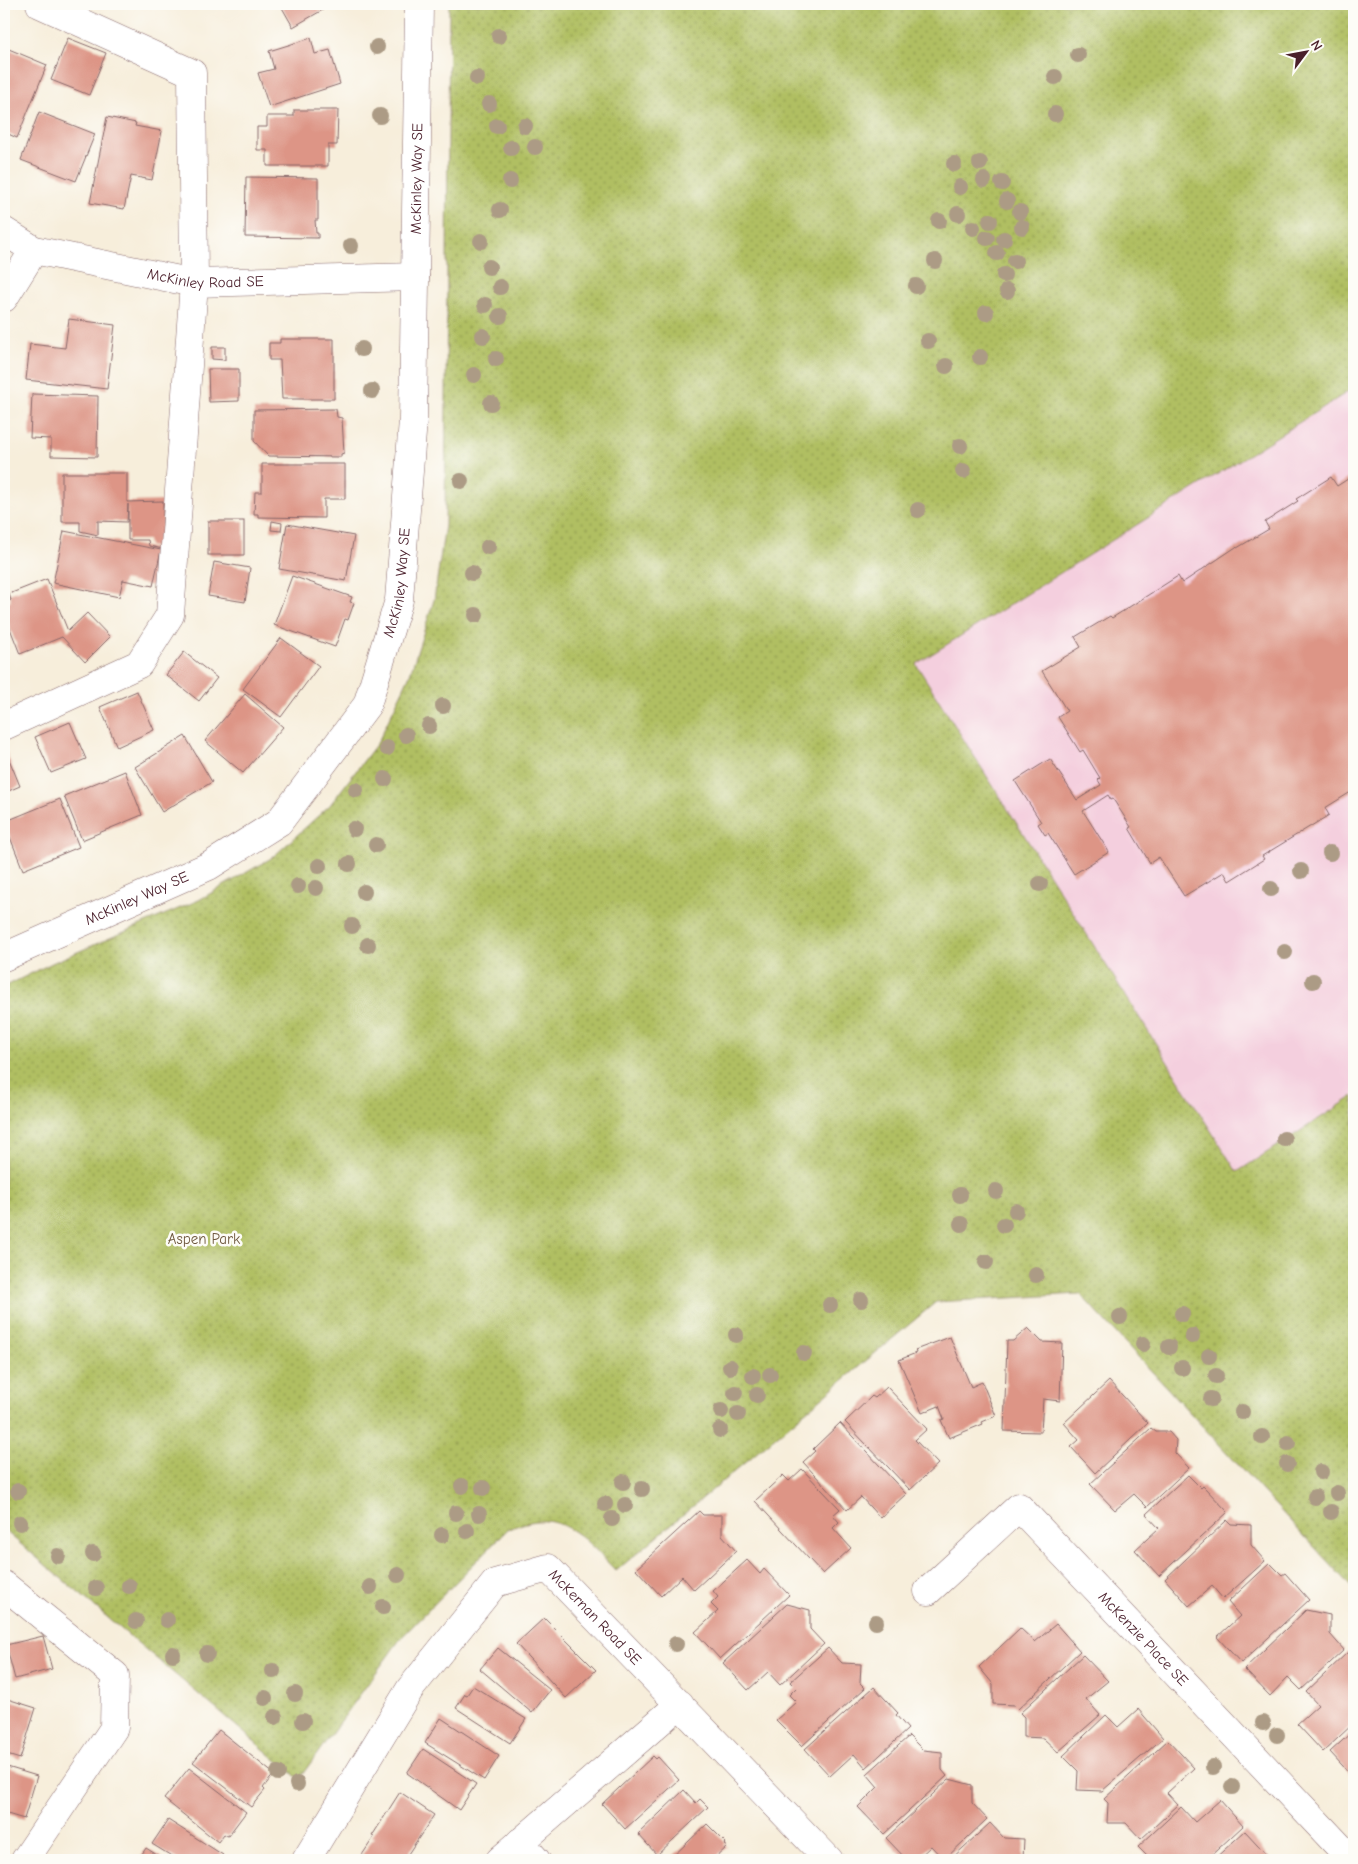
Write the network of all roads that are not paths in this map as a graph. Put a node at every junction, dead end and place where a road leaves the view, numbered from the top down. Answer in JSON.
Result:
{"nodes":[{"id":1,"x":40,"y":4,"type":"edge"},
{"id":2,"x":419,"y":4,"type":"edge"},
{"id":3,"x":4,"y":231,"type":"edge"},
{"id":4,"x":34,"y":250,"type":"junction"},
{"id":5,"x":415,"y":277,"type":"junction"},
{"id":6,"x":194,"y":283,"type":"junction"},
{"id":7,"x":4,"y":298,"type":"edge"},
{"id":8,"x":4,"y":726,"type":"edge"},
{"id":9,"x":4,"y":958,"type":"edge"},
{"id":10,"x":4,"y":1585,"type":"edge"},
{"id":11,"x":928,"y":1591,"type":"dead end"},
{"id":12,"x":680,"y":1704,"type":"junction"},
{"id":13,"x":519,"y":1854,"type":"edge"},
{"id":14,"x":25,"y":1860,"type":"edge"},
{"id":15,"x":306,"y":1860,"type":"edge"},
{"id":16,"x":829,"y":1860,"type":"edge"},
{"id":17,"x":1352,"y":1860,"type":"edge"}],
"edges":[{"from":1,"to":6,"type":"street"},
{"from":2,"to":5,"type":"street","name":"McKinley Way SE"},
{"from":3,"to":4,"type":"street","name":"McKinley Road SE"},
{"from":4,"to":6,"type":"street","name":"McKinley Road SE"},
{"from":4,"to":7,"type":"street"},
{"from":5,"to":6,"type":"street","name":"McKinley Road SE"},
{"from":5,"to":9,"type":"street","name":"McKinley Way SE"},
{"from":6,"to":8,"type":"street"},
{"from":10,"to":14,"type":"street"},
{"from":11,"to":17,"type":"street","name":"McKenzie Place SE"},
{"from":12,"to":13,"type":"street"},
{"from":12,"to":15,"type":"street","name":"McKernan Road SE"},
{"from":12,"to":16,"type":"street","name":"McKernan Road SE"}]}
